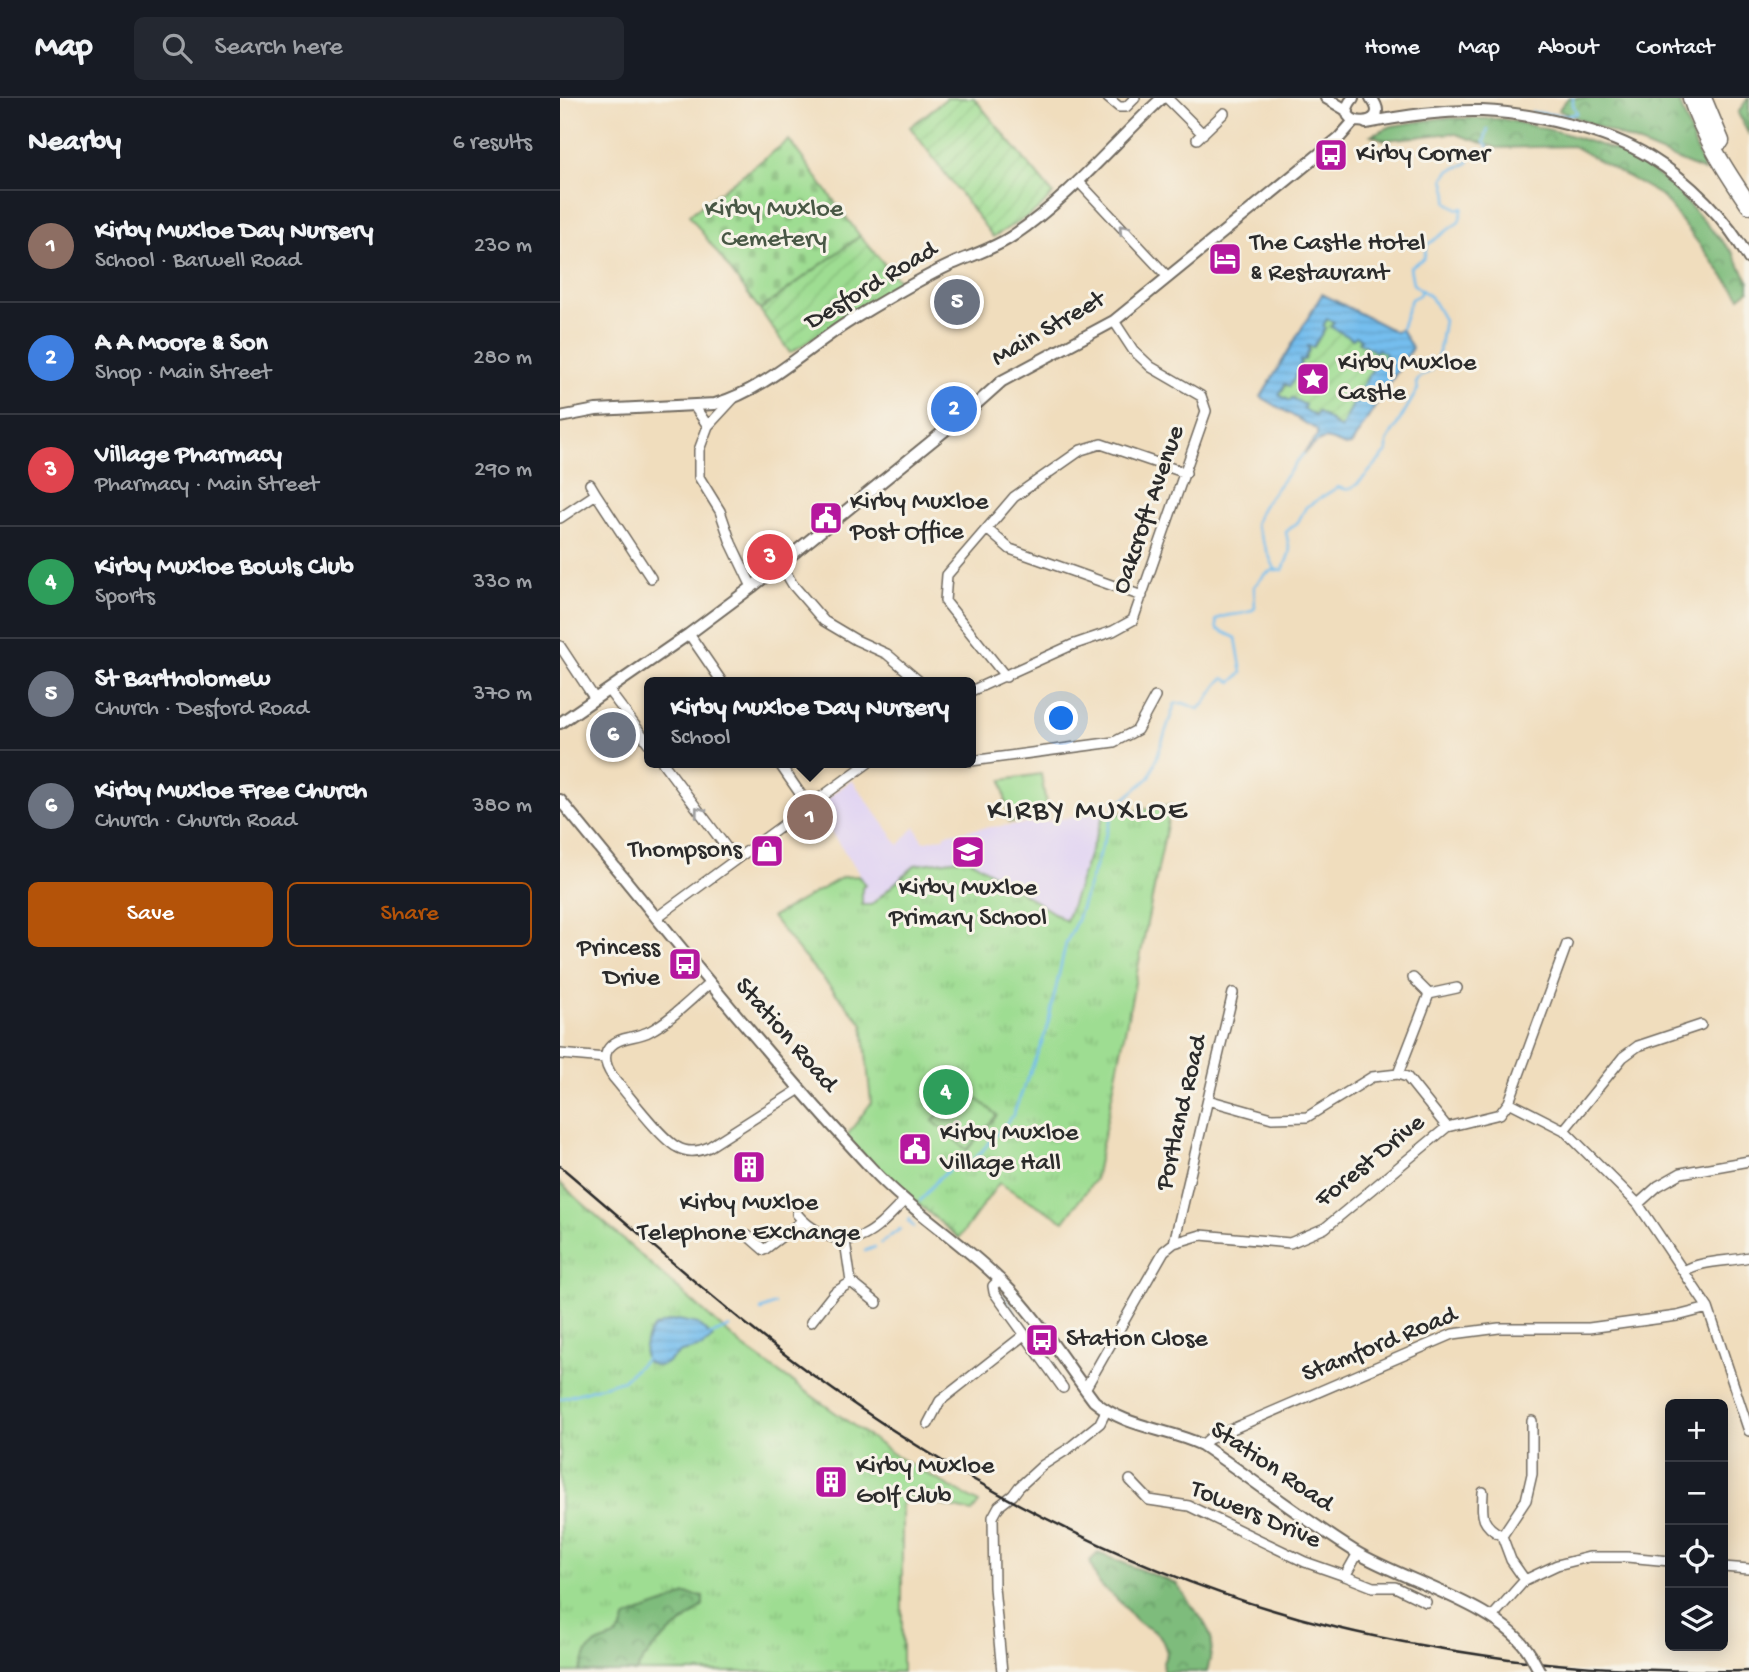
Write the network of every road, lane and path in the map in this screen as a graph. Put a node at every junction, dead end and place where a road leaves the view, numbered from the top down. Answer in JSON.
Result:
{"nodes":[{"id":1,"x":1108,"y":98,"type":"edge"},
{"id":2,"x":1135,"y":98,"type":"edge"},
{"id":3,"x":1162,"y":98,"type":"edge"},
{"id":4,"x":1167,"y":98,"type":"edge"},
{"id":5,"x":1326,"y":98,"type":"edge"},
{"id":6,"x":1353,"y":98,"type":"edge"},
{"id":7,"x":1690,"y":98,"type":"edge"},
{"id":8,"x":1703,"y":98,"type":"edge"},
{"id":9,"x":1372,"y":99,"type":"edge"},
{"id":10,"x":1348,"y":111,"type":"junction"},
{"id":11,"x":1224,"y":113,"type":"dead end"},
{"id":12,"x":1399,"y":116,"type":"junction"},
{"id":13,"x":1360,"y":122,"type":"junction"},
{"id":14,"x":1078,"y":181,"type":"junction"},
{"id":15,"x":1749,"y":188,"type":"edge"},
{"id":16,"x":1749,"y":205,"type":"edge"},
{"id":17,"x":1749,"y":260,"type":"edge"},
{"id":18,"x":1168,"y":277,"type":"junction"},
{"id":19,"x":1114,"y":321,"type":"junction"},
{"id":20,"x":734,"y":398,"type":"junction"},
{"id":21,"x":694,"y":406,"type":"junction"},
{"id":22,"x":560,"y":416,"type":"edge"},
{"id":23,"x":708,"y":426,"type":"junction"},
{"id":24,"x":1185,"y":473,"type":"junction"},
{"id":25,"x":590,"y":484,"type":"dead end"},
{"id":26,"x":596,"y":494,"type":"junction"},
{"id":27,"x":560,"y":518,"type":"edge"},
{"id":28,"x":987,"y":529,"type":"junction"},
{"id":29,"x":780,"y":565,"type":"junction"},
{"id":30,"x":651,"y":578,"type":"dead end"},
{"id":31,"x":752,"y":587,"type":"junction"},
{"id":32,"x":1142,"y":596,"type":"junction"},
{"id":33,"x":689,"y":635,"type":"junction"},
{"id":34,"x":560,"y":646,"type":"edge"},
{"id":35,"x":718,"y":677,"type":"edge"},
{"id":36,"x":914,"y":677,"type":"edge"},
{"id":37,"x":1006,"y":677,"type":"junction"},
{"id":38,"x":976,"y":689,"type":"edge"},
{"id":39,"x":608,"y":691,"type":"junction"},
{"id":40,"x":1155,"y":697,"type":"dead end"},
{"id":41,"x":595,"y":699,"type":"junction"},
{"id":42,"x":560,"y":723,"type":"edge"},
{"id":43,"x":644,"y":738,"type":"edge"},
{"id":44,"x":976,"y":760,"type":"edge"},
{"id":45,"x":667,"y":768,"type":"edge"},
{"id":46,"x":782,"y":768,"type":"edge"},
{"id":47,"x":861,"y":768,"type":"edge"},
{"id":48,"x":560,"y":800,"type":"edge"},
{"id":49,"x":808,"y":805,"type":"junction"},
{"id":50,"x":736,"y":859,"type":"junction"},
{"id":51,"x":656,"y":918,"type":"junction"},
{"id":52,"x":1567,"y":944,"type":"dead end"},
{"id":53,"x":1413,"y":978,"type":"dead end"},
{"id":54,"x":709,"y":983,"type":"junction"},
{"id":55,"x":1457,"y":988,"type":"dead end"},
{"id":56,"x":1233,"y":993,"type":"dead end"},
{"id":57,"x":1429,"y":994,"type":"junction"},
{"id":58,"x":1701,"y":1025,"type":"dead end"},
{"id":59,"x":560,"y":1054,"type":"edge"},
{"id":60,"x":605,"y":1058,"type":"junction"},
{"id":61,"x":1398,"y":1074,"type":"junction"},
{"id":62,"x":800,"y":1089,"type":"junction"},
{"id":63,"x":1208,"y":1100,"type":"junction"},
{"id":64,"x":1509,"y":1102,"type":"junction"},
{"id":65,"x":1447,"y":1127,"type":"junction"},
{"id":66,"x":1564,"y":1130,"type":"junction"},
{"id":67,"x":1749,"y":1161,"type":"edge"},
{"id":68,"x":904,"y":1201,"type":"junction"},
{"id":69,"x":1638,"y":1204,"type":"junction"},
{"id":70,"x":748,"y":1236,"type":"dead end"},
{"id":71,"x":845,"y":1241,"type":"junction"},
{"id":72,"x":1174,"y":1243,"type":"junction"},
{"id":73,"x":1749,"y":1257,"type":"edge"},
{"id":74,"x":1684,"y":1271,"type":"junction"},
{"id":75,"x":999,"y":1279,"type":"junction"},
{"id":76,"x":852,"y":1283,"type":"junction"},
{"id":77,"x":877,"y":1303,"type":"dead end"},
{"id":78,"x":1708,"y":1308,"type":"junction"},
{"id":79,"x":811,"y":1322,"type":"dead end"},
{"id":80,"x":1024,"y":1335,"type":"junction"},
{"id":81,"x":1063,"y":1388,"type":"dead end"},
{"id":82,"x":1085,"y":1389,"type":"junction"},
{"id":83,"x":1106,"y":1411,"type":"junction"},
{"id":84,"x":1532,"y":1421,"type":"dead end"},
{"id":85,"x":928,"y":1424,"type":"dead end"},
{"id":86,"x":1749,"y":1431,"type":"edge"},
{"id":87,"x":1202,"y":1445,"type":"junction"},
{"id":88,"x":1130,"y":1480,"type":"dead end"},
{"id":89,"x":1483,"y":1492,"type":"dead end"},
{"id":90,"x":1502,"y":1536,"type":"junction"},
{"id":91,"x":1358,"y":1553,"type":"junction"},
{"id":92,"x":1665,"y":1561,"type":"edge"},
{"id":93,"x":1728,"y":1567,"type":"edge"},
{"id":94,"x":1749,"y":1569,"type":"edge"},
{"id":95,"x":1345,"y":1576,"type":"junction"},
{"id":96,"x":1525,"y":1580,"type":"junction"},
{"id":97,"x":1426,"y":1602,"type":"dead end"},
{"id":98,"x":1492,"y":1617,"type":"junction"},
{"id":99,"x":1002,"y":1672,"type":"edge"},
{"id":100,"x":1540,"y":1672,"type":"edge"}],
"edges":[{"from":1,"to":2,"type":"street"},
{"from":3,"to":14,"type":"street","name":"Desford Road"},
{"from":4,"to":11,"type":"street"},
{"from":5,"to":10,"type":"street"},
{"from":6,"to":10,"type":"street"},
{"from":7,"to":16,"type":"highway"},
{"from":8,"to":15,"type":"highway"},
{"from":9,"to":12,"type":"street"},
{"from":9,"to":13,"type":"street"},
{"from":10,"to":13,"type":"street"},
{"from":12,"to":13,"type":"street"},
{"from":12,"to":17,"type":"street"},
{"from":13,"to":18,"type":"street","name":"Main Street"},
{"from":18,"to":14,"type":"street","one_way":true},
{"from":14,"to":20,"type":"street","name":"Desford Road"},
{"from":18,"to":19,"type":"street","name":"Main Street"},
{"from":19,"to":24,"type":"street","name":"Oakcroft Avenue"},
{"from":19,"to":29,"type":"street","name":"Main Street"},
{"from":20,"to":21,"type":"street","name":"Desford Road"},
{"from":20,"to":23,"type":"street"},
{"from":21,"to":22,"type":"street","name":"Desford Road"},
{"from":21,"to":23,"type":"street"},
{"from":23,"to":31,"type":"street"},
{"from":24,"to":28,"type":"street"},
{"from":24,"to":32,"type":"street","name":"Oakcroft Avenue"},
{"from":25,"to":26,"type":"street"},
{"from":26,"to":27,"type":"street"},
{"from":26,"to":30,"type":"street"},
{"from":28,"to":32,"type":"street"},
{"from":28,"to":37,"type":"street"},
{"from":29,"to":31,"type":"street","name":"Main Street"},
{"from":29,"to":36,"type":"street"},
{"from":31,"to":33,"type":"street","name":"Main Street"},
{"from":32,"to":37,"type":"street","name":"Oakcroft Avenue"},
{"from":33,"to":35,"type":"street"},
{"from":33,"to":39,"type":"street","name":"Main Street"},
{"from":34,"to":41,"type":"street"},
{"from":37,"to":38,"type":"street","name":"Oakcroft Avenue"},
{"from":39,"to":41,"type":"street","name":"Main Street"},
{"from":39,"to":43,"type":"street"},
{"from":40,"to":44,"type":"street"},
{"from":41,"to":42,"type":"street","name":"Main Street"},
{"from":50,"to":45,"type":"street","one_way":true},
{"from":46,"to":49,"type":"street"},
{"from":47,"to":49,"type":"street"},
{"from":48,"to":51,"type":"street","name":"Station Road"},
{"from":49,"to":50,"type":"street"},
{"from":50,"to":51,"type":"street"},
{"from":51,"to":54,"type":"street","name":"Station Road"},
{"from":52,"to":64,"type":"street"},
{"from":53,"to":57,"type":"street"},
{"from":54,"to":60,"type":"street"},
{"from":54,"to":62,"type":"street","name":"Station Road"},
{"from":55,"to":57,"type":"street"},
{"from":56,"to":63,"type":"street","name":"Portland Road"},
{"from":57,"to":61,"type":"street"},
{"from":58,"to":66,"type":"street"},
{"from":59,"to":60,"type":"street"},
{"from":60,"to":62,"type":"street"},
{"from":61,"to":63,"type":"street"},
{"from":61,"to":65,"type":"street"},
{"from":62,"to":68,"type":"street","name":"Station Road"},
{"from":63,"to":72,"type":"street","name":"Portland Road"},
{"from":64,"to":65,"type":"street","name":"Forest Drive"},
{"from":64,"to":66,"type":"street"},
{"from":65,"to":72,"type":"street","name":"Forest Drive"},
{"from":66,"to":69,"type":"street"},
{"from":67,"to":69,"type":"street"},
{"from":68,"to":71,"type":"street"},
{"from":68,"to":75,"type":"street","name":"Station Road"},
{"from":69,"to":74,"type":"street"},
{"from":70,"to":71,"type":"street"},
{"from":71,"to":76,"type":"street"},
{"from":72,"to":82,"type":"street"},
{"from":73,"to":74,"type":"street"},
{"from":74,"to":78,"type":"street"},
{"from":75,"to":80,"type":"street"},
{"from":75,"to":82,"type":"street","name":"Station Road"},
{"from":76,"to":77,"type":"street"},
{"from":76,"to":79,"type":"street"},
{"from":78,"to":86,"type":"street"},
{"from":78,"to":87,"type":"street","name":"Stamford Road"},
{"from":80,"to":81,"type":"street"},
{"from":80,"to":85,"type":"street"},
{"from":82,"to":83,"type":"street","name":"Station Road"},
{"from":83,"to":87,"type":"street","name":"Station Road"},
{"from":83,"to":99,"type":"street"},
{"from":84,"to":90,"type":"street"},
{"from":87,"to":91,"type":"street","name":"Station Road"},
{"from":88,"to":95,"type":"street","name":"Towers Drive"},
{"from":89,"to":90,"type":"street"},
{"from":90,"to":96,"type":"street"},
{"from":91,"to":95,"type":"street","name":"Towers Drive"},
{"from":91,"to":98,"type":"street","name":"Station Road"},
{"from":92,"to":96,"type":"street"},
{"from":93,"to":94,"type":"street"},
{"from":95,"to":97,"type":"street"},
{"from":96,"to":98,"type":"street"},
{"from":98,"to":100,"type":"street","name":"Station Road","bridge":true}]}
